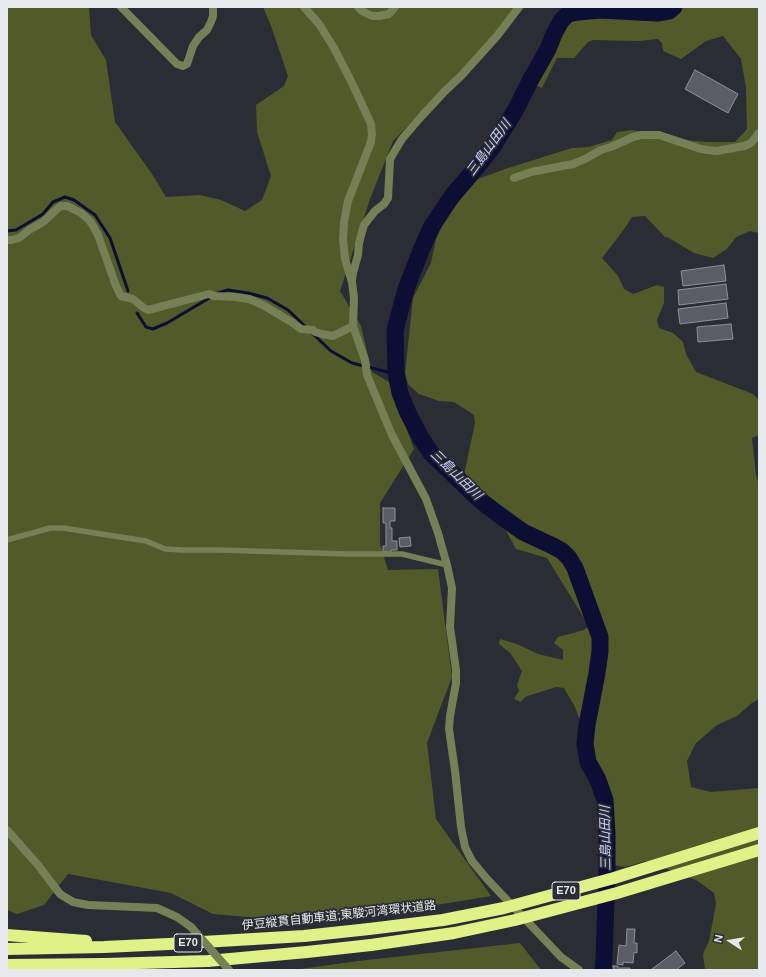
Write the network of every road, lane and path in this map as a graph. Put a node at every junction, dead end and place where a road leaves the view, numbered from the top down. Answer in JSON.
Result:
{"nodes":[{"id":1,"x":121,"y":7,"type":"edge"},
{"id":2,"x":213,"y":7,"type":"edge"},
{"id":3,"x":304,"y":7,"type":"edge"},
{"id":4,"x":358,"y":7,"type":"edge"},
{"id":5,"x":394,"y":7,"type":"edge"},
{"id":6,"x":519,"y":7,"type":"edge"},
{"id":7,"x":759,"y":133,"type":"edge"},
{"id":8,"x":514,"y":178,"type":"dead end"},
{"id":9,"x":7,"y":240,"type":"edge"},
{"id":10,"x":352,"y":282,"type":"junction"},
{"id":11,"x":353,"y":326,"type":"junction"},
{"id":12,"x":7,"y":540,"type":"edge"},
{"id":13,"x":447,"y":565,"type":"junction"},
{"id":14,"x":7,"y":830,"type":"edge"},
{"id":15,"x":759,"y":833,"type":"edge"},
{"id":16,"x":759,"y":850,"type":"edge"},
{"id":17,"x":7,"y":935,"type":"edge"},
{"id":18,"x":169,"y":944,"type":"junction"},
{"id":19,"x":7,"y":949,"type":"edge"},
{"id":20,"x":307,"y":952,"type":"junction"},
{"id":21,"x":7,"y":965,"type":"edge"},
{"id":22,"x":168,"y":970,"type":"edge"},
{"id":23,"x":229,"y":970,"type":"edge"},
{"id":24,"x":579,"y":970,"type":"edge"}],
"edges":[{"from":1,"to":2,"type":"street"},
{"from":3,"to":10,"type":"street"},
{"from":4,"to":5,"type":"street"},
{"from":6,"to":10,"type":"street"},
{"from":7,"to":8,"type":"street"},
{"from":9,"to":11,"type":"street"},
{"from":10,"to":11,"type":"street"},
{"from":11,"to":13,"type":"street"},
{"from":12,"to":13,"type":"lane"},
{"from":13,"to":24,"type":"street"},
{"from":14,"to":23,"type":"street","bridge":true},
{"from":15,"to":18,"type":"highway","name":"伊豆縦貫自動車道;東駿河湾環状道路","number":"E70","bridge":true},
{"from":16,"to":20,"type":"highway","number":"E70","bridge":true},
{"from":17,"to":18,"type":"highway"},
{"from":18,"to":19,"type":"highway","name":"伊豆縦貫自動車道;東駿河湾環状道路","number":"E70"},
{"from":20,"to":21,"type":"highway","number":"E70"},
{"from":20,"to":22,"type":"highway"}]}
